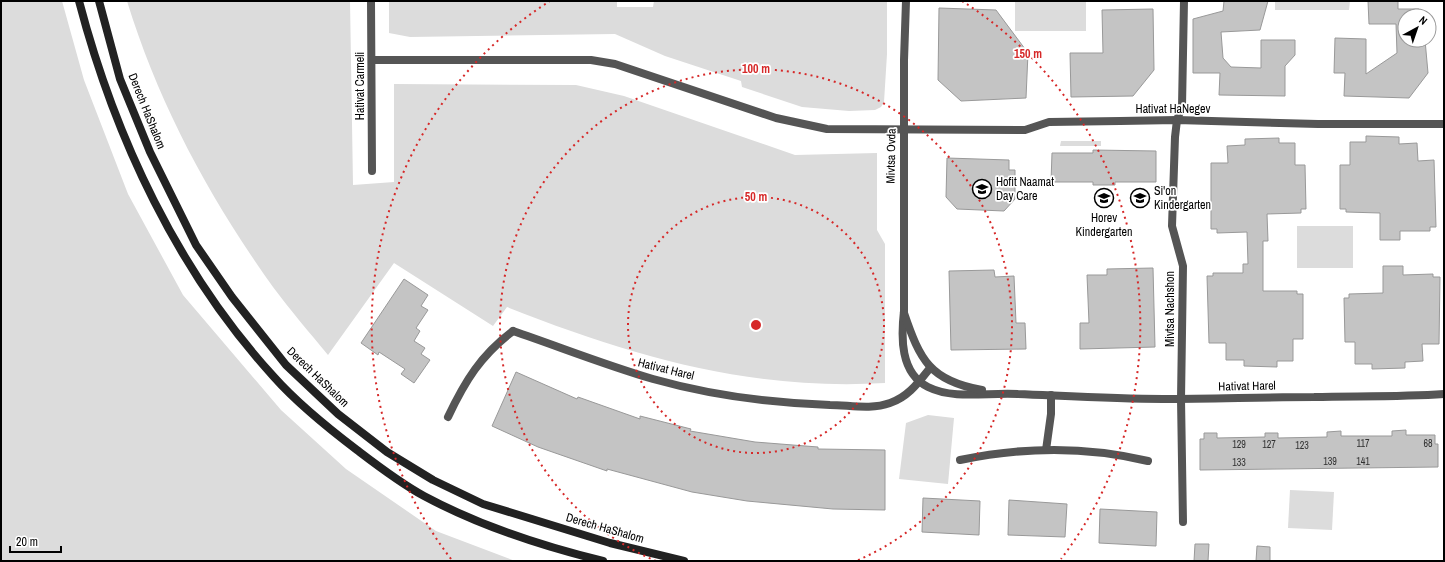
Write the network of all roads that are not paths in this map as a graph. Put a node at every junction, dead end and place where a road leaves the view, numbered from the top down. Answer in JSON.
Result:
{"nodes":[{"id":1,"x":79,"y":1,"type":"edge"},
{"id":2,"x":99,"y":1,"type":"edge"},
{"id":3,"x":371,"y":1,"type":"edge"},
{"id":4,"x":906,"y":1,"type":"edge"},
{"id":5,"x":1184,"y":1,"type":"edge"},
{"id":6,"x":372,"y":60,"type":"junction"},
{"id":7,"x":1177,"y":120,"type":"junction"},
{"id":8,"x":1444,"y":124,"type":"edge"},
{"id":9,"x":904,"y":130,"type":"junction"},
{"id":10,"x":372,"y":171,"type":"dead end"},
{"id":11,"x":904,"y":311,"type":"junction"},
{"id":12,"x":930,"y":368,"type":"junction"},
{"id":13,"x":920,"y":381,"type":"junction"},
{"id":14,"x":997,"y":393,"type":"junction"},
{"id":15,"x":1444,"y":394,"type":"edge"},
{"id":16,"x":1051,"y":395,"type":"junction"},
{"id":17,"x":1180,"y":398,"type":"junction"},
{"id":18,"x":448,"y":417,"type":"dead end"},
{"id":19,"x":1046,"y":450,"type":"junction"},
{"id":20,"x":960,"y":460,"type":"dead end"},
{"id":21,"x":1148,"y":461,"type":"dead end"},
{"id":22,"x":1183,"y":522,"type":"dead end"},
{"id":23,"x":603,"y":561,"type":"edge"},
{"id":24,"x":684,"y":561,"type":"edge"}],
"edges":[{"from":1,"to":23,"type":"street"},
{"from":2,"to":24,"type":"street","name":"Derech HaShalom"},
{"from":3,"to":6,"type":"street","name":"Hativat Carmeli"},
{"from":4,"to":9,"type":"street","name":"Mivtsa Ovda"},
{"from":5,"to":7,"type":"street","name":"Mivtsa Nachshon"},
{"from":6,"to":9,"type":"street","name":"Hativat HaNegev"},
{"from":6,"to":10,"type":"street","name":"Hativat Carmeli"},
{"from":7,"to":8,"type":"street","name":"Hativat HaNegev"},
{"from":7,"to":9,"type":"street","name":"Hativat HaNegev"},
{"from":7,"to":17,"type":"street","name":"Mivtsa Nachshon"},
{"from":9,"to":11,"type":"street","name":"Mivtsa Ovda"},
{"from":11,"to":12,"type":"street","name":"Mivtsa Ovda"},
{"from":11,"to":13,"type":"street","name":"Mivtsa Ovda"},
{"from":12,"to":13,"type":"street","name":"Hativat Harel"},
{"from":12,"to":14,"type":"street","name":"Hativat Harel"},
{"from":13,"to":14,"type":"street","name":"Hativat Harel"},
{"from":13,"to":18,"type":"street","name":"Hativat Harel"},
{"from":14,"to":16,"type":"street","name":"Hativat Harel"},
{"from":15,"to":17,"type":"street","name":"Hativat Harel"},
{"from":16,"to":17,"type":"street","name":"Hativat Harel"},
{"from":16,"to":19,"type":"street"},
{"from":17,"to":22,"type":"street","name":"Mivtsa Nachshon"},
{"from":19,"to":20,"type":"street"},
{"from":19,"to":21,"type":"street"}]}
